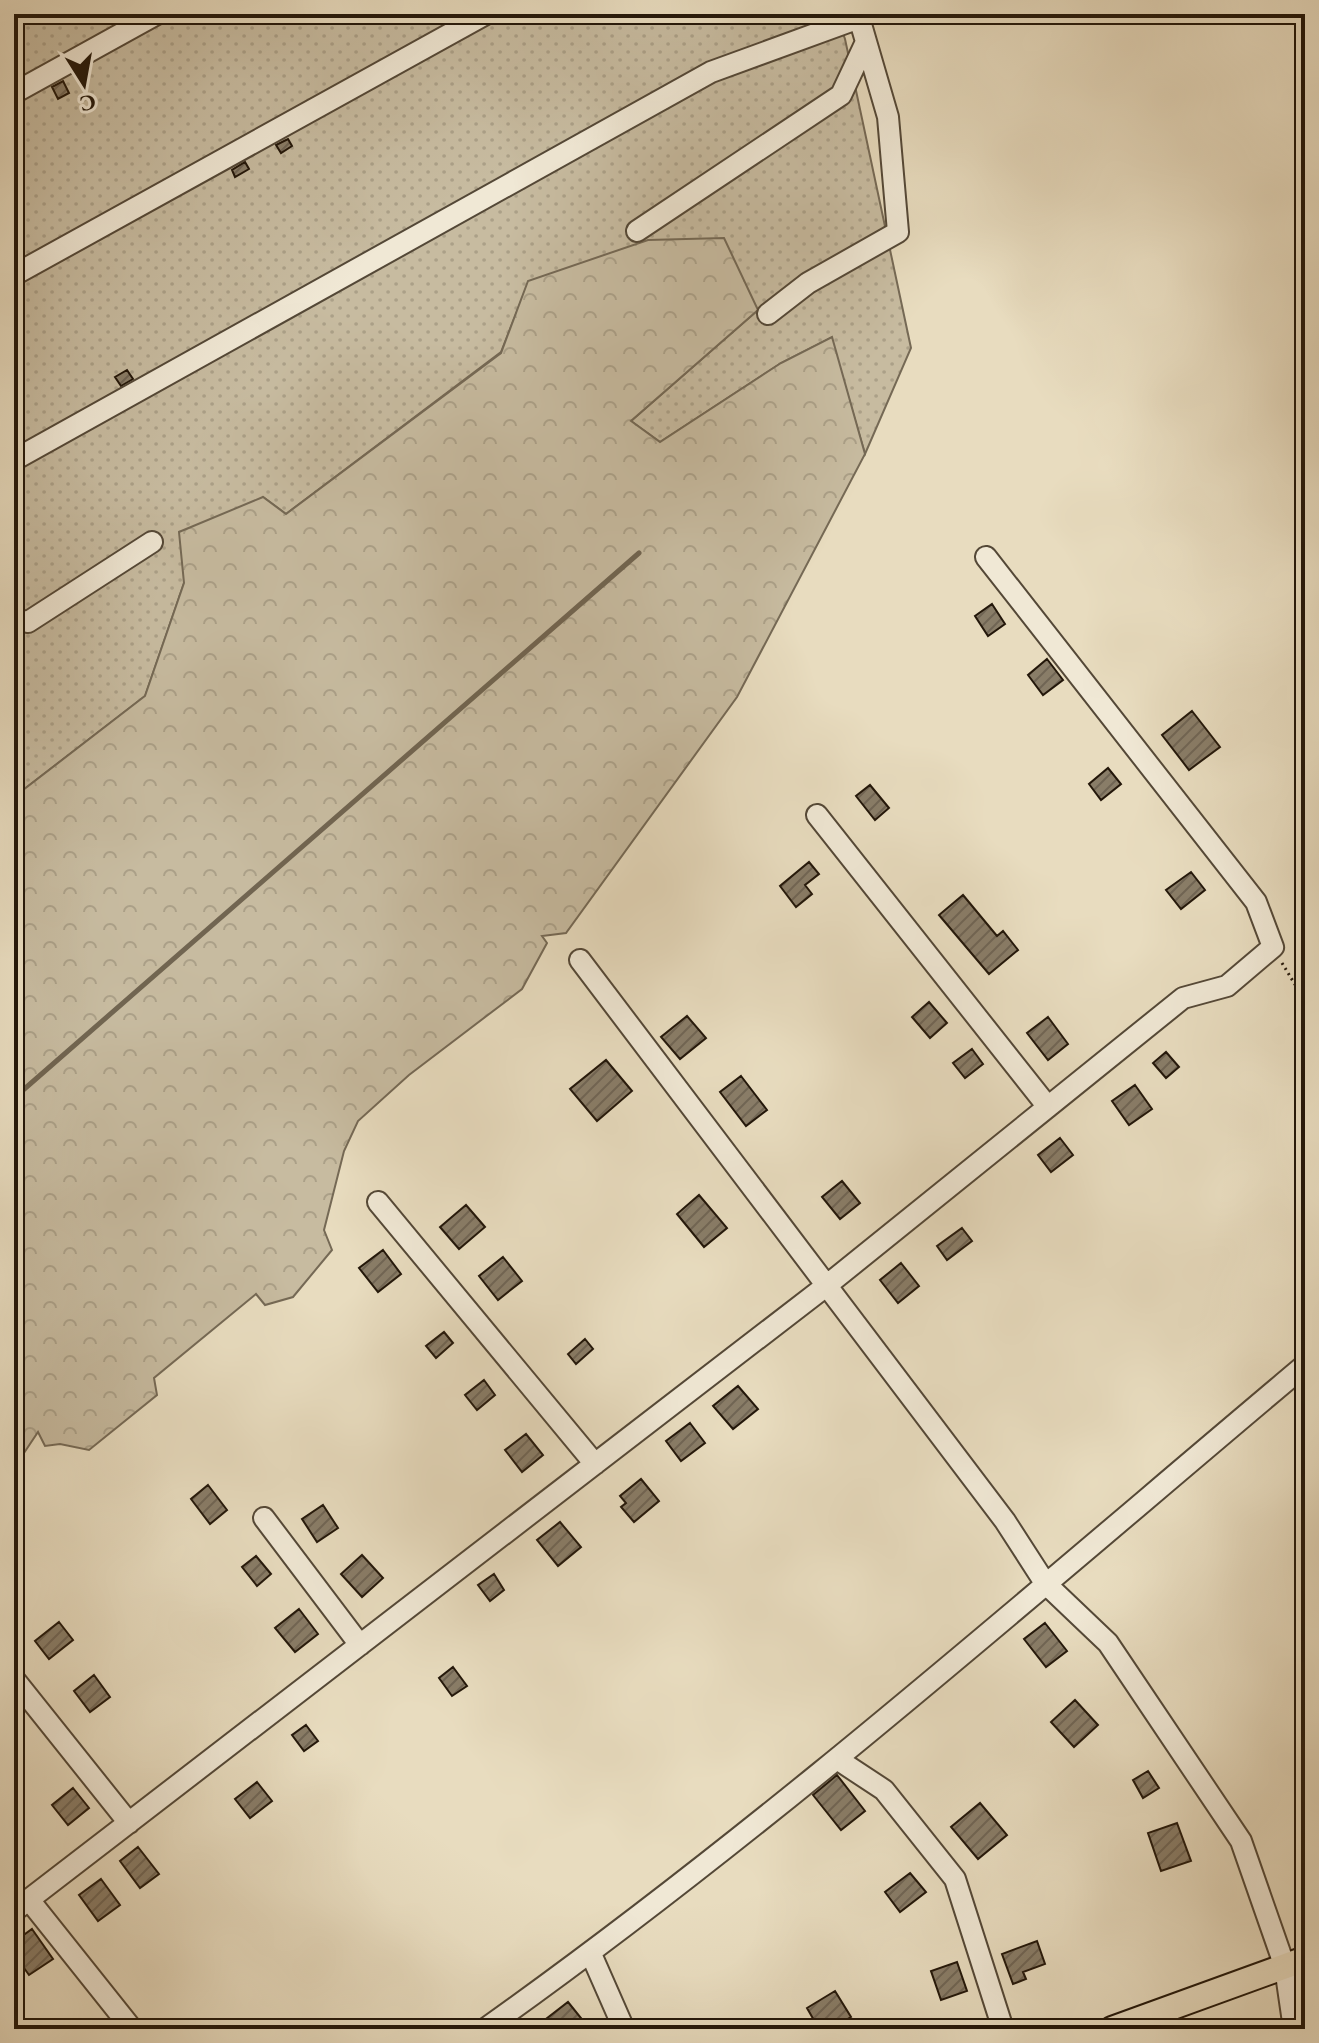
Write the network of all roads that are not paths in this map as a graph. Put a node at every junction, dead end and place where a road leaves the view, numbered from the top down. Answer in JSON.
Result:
{"nodes":[{"id":1,"x":157,"y":14,"type":"edge"},
{"id":2,"x":486,"y":14,"type":"edge"},
{"id":3,"x":858,"y":16,"type":"edge"},
{"id":4,"x":865,"y":44,"type":"junction"},
{"id":5,"x":14,"y":93,"type":"edge"},
{"id":6,"x":637,"y":231,"type":"dead end"},
{"id":7,"x":14,"y":275,"type":"edge"},
{"id":8,"x":768,"y":314,"type":"dead end"},
{"id":9,"x":14,"y":460,"type":"edge"},
{"id":10,"x":152,"y":542,"type":"dead end"},
{"id":11,"x":986,"y":557,"type":"dead end"},
{"id":12,"x":14,"y":619,"type":"edge"},
{"id":13,"x":817,"y":815,"type":"dead end"},
{"id":14,"x":580,"y":960,"type":"dead end"},
{"id":15,"x":1048,"y":1107,"type":"junction"},
{"id":16,"x":378,"y":1202,"type":"dead end"},
{"id":17,"x":826,"y":1286,"type":"junction"},
{"id":18,"x":1305,"y":1365,"type":"edge"},
{"id":19,"x":595,"y":1464,"type":"junction"},
{"id":20,"x":264,"y":1518,"type":"dead end"},
{"id":21,"x":1045,"y":1583,"type":"junction"},
{"id":22,"x":360,"y":1645,"type":"junction"},
{"id":23,"x":14,"y":1679,"type":"edge"},
{"id":24,"x":837,"y":1759,"type":"junction"},
{"id":25,"x":129,"y":1823,"type":"junction"},
{"id":26,"x":22,"y":1906,"type":"edge"},
{"id":27,"x":591,"y":1954,"type":"junction"},
{"id":28,"x":1295,"y":1963,"type":"edge"},
{"id":29,"x":132,"y":2029,"type":"edge"},
{"id":30,"x":485,"y":2029,"type":"edge"},
{"id":31,"x":624,"y":2029,"type":"edge"},
{"id":32,"x":1003,"y":2029,"type":"edge"},
{"id":33,"x":1112,"y":2029,"type":"edge"},
{"id":34,"x":1294,"y":2029,"type":"edge"}],
"edges":[{"from":1,"to":5,"type":"street"},
{"from":2,"to":7,"type":"street"},
{"from":3,"to":4,"type":"street"},
{"from":3,"to":9,"type":"street"},
{"from":4,"to":6,"type":"street"},
{"from":4,"to":8,"type":"street"},
{"from":10,"to":12,"type":"street"},
{"from":11,"to":15,"type":"street"},
{"from":13,"to":15,"type":"street"},
{"from":14,"to":17,"type":"street"},
{"from":15,"to":17,"type":"street"},
{"from":16,"to":19,"type":"street"},
{"from":17,"to":19,"type":"street"},
{"from":17,"to":21,"type":"street"},
{"from":18,"to":21,"type":"street"},
{"from":19,"to":22,"type":"street"},
{"from":20,"to":22,"type":"street"},
{"from":21,"to":24,"type":"street"},
{"from":21,"to":28,"type":"street"},
{"from":22,"to":25,"type":"street"},
{"from":23,"to":25,"type":"street"},
{"from":24,"to":27,"type":"street"},
{"from":24,"to":32,"type":"street"},
{"from":25,"to":26,"type":"street"},
{"from":26,"to":29,"type":"street"},
{"from":27,"to":30,"type":"street"},
{"from":27,"to":31,"type":"street"},
{"from":28,"to":33,"type":"main road"},
{"from":28,"to":34,"type":"street"}]}
